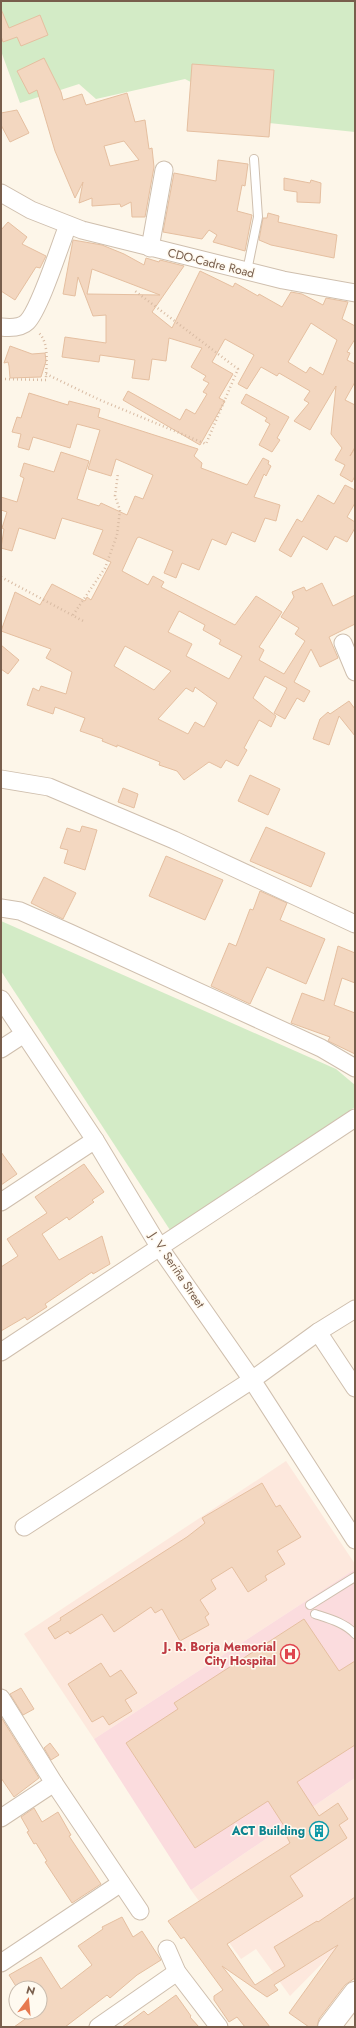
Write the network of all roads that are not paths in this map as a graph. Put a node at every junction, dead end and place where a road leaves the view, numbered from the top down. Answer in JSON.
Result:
{"nodes":[{"id":1,"x":254,"y":159,"type":"dead end"},
{"id":2,"x":164,"y":170,"type":"dead end"},
{"id":3,"x":1,"y":193,"type":"edge"},
{"id":4,"x":68,"y":225,"type":"junction"},
{"id":5,"x":150,"y":248,"type":"junction"},
{"id":6,"x":247,"y":271,"type":"junction"},
{"id":7,"x":355,"y":293,"type":"edge"},
{"id":8,"x":1,"y":327,"type":"edge"},
{"id":9,"x":342,"y":644,"type":"dead end"},
{"id":10,"x":355,"y":672,"type":"edge"},
{"id":11,"x":1,"y":779,"type":"edge"},
{"id":12,"x":1,"y":908,"type":"edge"},
{"id":13,"x":355,"y":924,"type":"edge"},
{"id":14,"x":1,"y":999,"type":"edge"},
{"id":15,"x":24,"y":1034,"type":"junction"},
{"id":16,"x":1,"y":1049,"type":"edge"},
{"id":17,"x":355,"y":1068,"type":"edge"},
{"id":18,"x":355,"y":1118,"type":"edge"},
{"id":19,"x":95,"y":1140,"type":"junction"},
{"id":20,"x":1,"y":1202,"type":"edge"},
{"id":21,"x":160,"y":1248,"type":"junction"},
{"id":22,"x":355,"y":1308,"type":"edge"},
{"id":23,"x":318,"y":1332,"type":"junction"},
{"id":24,"x":1,"y":1352,"type":"edge"},
{"id":25,"x":252,"y":1380,"type":"junction"},
{"id":26,"x":355,"y":1388,"type":"edge"},
{"id":27,"x":24,"y":1527,"type":"dead end"},
{"id":28,"x":355,"y":1540,"type":"edge"},
{"id":29,"x":355,"y":1577,"type":"edge"},
{"id":30,"x":310,"y":1605,"type":"dead end"},
{"id":31,"x":315,"y":1614,"type":"dead end"},
{"id":32,"x":355,"y":1634,"type":"edge"},
{"id":33,"x":1,"y":1698,"type":"edge"},
{"id":34,"x":54,"y":1783,"type":"junction"},
{"id":35,"x":1,"y":1818,"type":"edge"},
{"id":36,"x":121,"y":1883,"type":"junction"},
{"id":37,"x":140,"y":1911,"type":"dead end"},
{"id":38,"x":167,"y":1949,"type":"dead end"},
{"id":39,"x":1,"y":1963,"type":"edge"},
{"id":40,"x":177,"y":1972,"type":"junction"},
{"id":41,"x":355,"y":1993,"type":"edge"},
{"id":42,"x":98,"y":2027,"type":"edge"},
{"id":43,"x":219,"y":2027,"type":"edge"},
{"id":44,"x":329,"y":2027,"type":"edge"}],
"edges":[{"from":1,"to":6,"type":"lane"},
{"from":2,"to":5,"type":"street"},
{"from":3,"to":4,"type":"street","name":"CDO-Cadre Road"},
{"from":4,"to":5,"type":"street","name":"CDO-Cadre Road"},
{"from":4,"to":8,"type":"street"},
{"from":5,"to":6,"type":"street","name":"CDO-Cadre Road"},
{"from":6,"to":7,"type":"street","name":"CDO-Cadre Road"},
{"from":9,"to":10,"type":"street"},
{"from":11,"to":13,"type":"street"},
{"from":12,"to":17,"type":"street"},
{"from":14,"to":15,"type":"street","name":"J. V. Seriña Street"},
{"from":15,"to":16,"type":"street"},
{"from":15,"to":19,"type":"street","name":"J. V. Seriña Street"},
{"from":18,"to":21,"type":"street"},
{"from":19,"to":20,"type":"street"},
{"from":19,"to":21,"type":"street","name":"J. V. Seriña Street"},
{"from":21,"to":24,"type":"street"},
{"from":21,"to":25,"type":"street","name":"J. V. Seriña Street"},
{"from":22,"to":23,"type":"street"},
{"from":23,"to":25,"type":"street"},
{"from":23,"to":26,"type":"street"},
{"from":25,"to":27,"type":"street"},
{"from":25,"to":28,"type":"street","name":"J. V. Seriña Street"},
{"from":29,"to":30,"type":"lane"},
{"from":31,"to":32,"type":"lane"},
{"from":33,"to":34,"type":"street"},
{"from":34,"to":35,"type":"street"},
{"from":34,"to":36,"type":"street"},
{"from":36,"to":37,"type":"street"},
{"from":36,"to":39,"type":"street"},
{"from":38,"to":40,"type":"street"},
{"from":40,"to":42,"type":"street"},
{"from":40,"to":43,"type":"street"},
{"from":41,"to":44,"type":"main road"}]}
